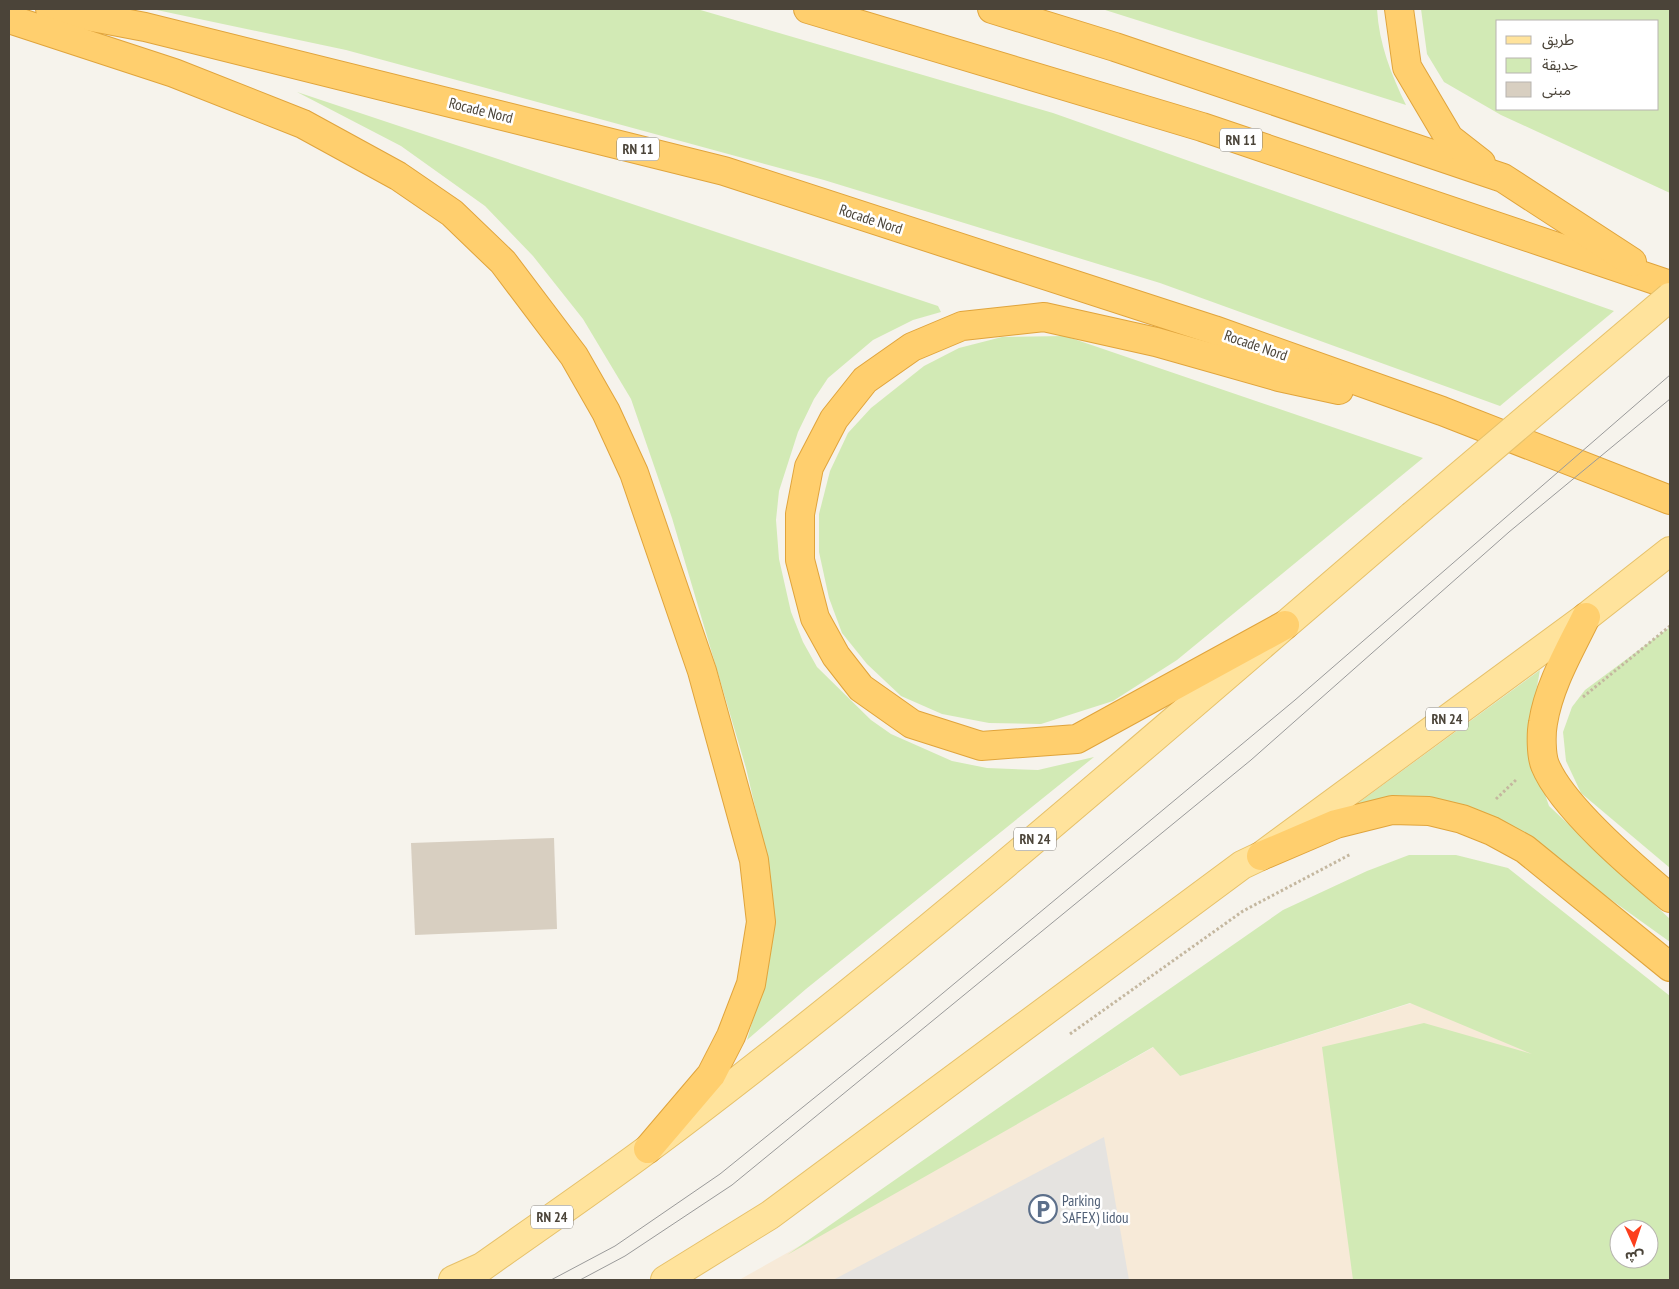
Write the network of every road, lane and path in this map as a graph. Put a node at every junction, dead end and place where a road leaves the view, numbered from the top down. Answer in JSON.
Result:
{"nodes":[{"id":1,"x":50,"y":9,"type":"edge"},
{"id":2,"x":808,"y":9,"type":"edge"},
{"id":3,"x":992,"y":9,"type":"edge"},
{"id":4,"x":1399,"y":9,"type":"edge"},
{"id":5,"x":9,"y":18,"type":"edge"},
{"id":6,"x":1503,"y":178,"type":"junction"},
{"id":7,"x":1668,"y":288,"type":"edge"},
{"id":8,"x":1442,"y":411,"type":"junction"},
{"id":9,"x":1670,"y":500,"type":"edge"},
{"id":10,"x":1670,"y":551,"type":"edge"},
{"id":11,"x":1586,"y":617,"type":"junction"},
{"id":12,"x":1285,"y":625,"type":"junction"},
{"id":13,"x":1670,"y":626,"type":"edge"},
{"id":14,"x":1579,"y":700,"type":"dead end"},
{"id":15,"x":1544,"y":752,"type":"junction"},
{"id":16,"x":1472,"y":823,"type":"junction"},
{"id":17,"x":1354,"y":852,"type":"dead end"},
{"id":18,"x":1261,"y":856,"type":"junction"},
{"id":19,"x":1670,"y":898,"type":"edge"},
{"id":20,"x":1670,"y":968,"type":"edge"},
{"id":21,"x":1065,"y":1038,"type":"dead end"},
{"id":22,"x":648,"y":1149,"type":"junction"},
{"id":23,"x":453,"y":1280,"type":"edge"},
{"id":24,"x":665,"y":1280,"type":"edge"}],
"edges":[{"from":1,"to":8,"type":"highway","name":"Rocade Nord","number":"RN 11"},
{"from":2,"to":7,"type":"highway","number":"RN 11"},
{"from":3,"to":6,"type":"highway"},
{"from":4,"to":6,"type":"highway"},
{"from":5,"to":22,"type":"highway"},
{"from":6,"to":7,"type":"highway"},
{"from":7,"to":12,"type":"main road","number":"RN 24","bridge":true},
{"from":8,"to":9,"type":"highway","name":"Rocade Nord","number":"RN 11"},
{"from":8,"to":12,"type":"highway"},
{"from":10,"to":11,"type":"main road","number":"RN 24"},
{"from":11,"to":15,"type":"highway"},
{"from":11,"to":18,"type":"main road","number":"RN 24"},
{"from":12,"to":22,"type":"main road","number":"RN 24"},
{"from":13,"to":14,"type":"path"},
{"from":15,"to":16,"type":"path"},
{"from":15,"to":19,"type":"highway"},
{"from":16,"to":18,"type":"highway"},
{"from":16,"to":20,"type":"highway"},
{"from":17,"to":21,"type":"path"},
{"from":18,"to":24,"type":"main road","number":"RN 24"},
{"from":22,"to":23,"type":"main road","number":"RN 24"}]}
